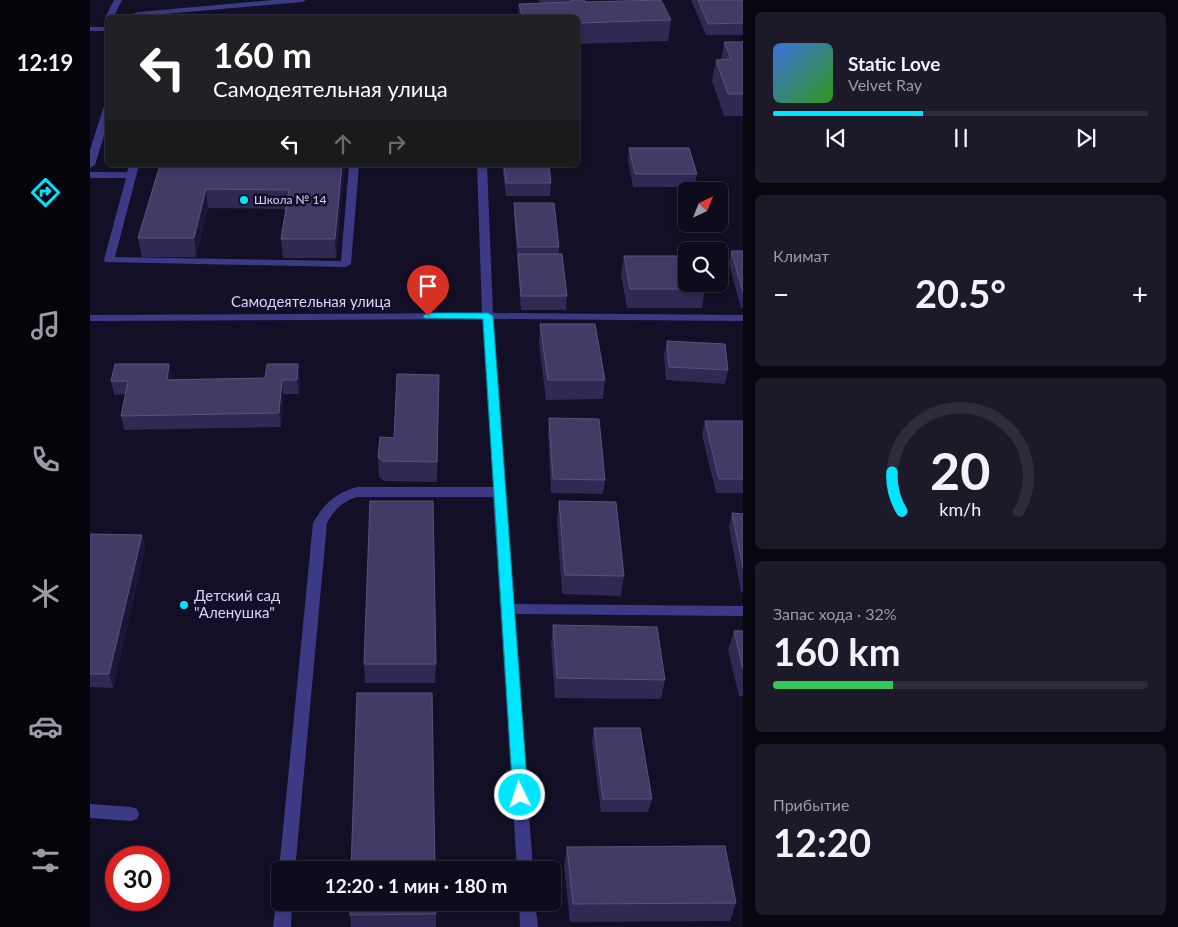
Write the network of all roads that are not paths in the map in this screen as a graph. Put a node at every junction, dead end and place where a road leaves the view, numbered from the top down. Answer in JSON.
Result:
{"nodes":[{"id":1,"x":118,"y":0,"type":"edge"},
{"id":2,"x":302,"y":0,"type":"edge"},
{"id":3,"x":111,"y":15,"type":"edge"},
{"id":4,"x":135,"y":15,"type":"edge"},
{"id":5,"x":90,"y":29,"type":"edge"},
{"id":6,"x":105,"y":29,"type":"edge"},
{"id":7,"x":105,"y":116,"type":"edge"},
{"id":8,"x":90,"y":165,"type":"edge"},
{"id":9,"x":354,"y":167,"type":"edge"},
{"id":10,"x":482,"y":167,"type":"edge"},
{"id":11,"x":132,"y":170,"type":"edge"},
{"id":12,"x":90,"y":174,"type":"edge"},
{"id":13,"x":488,"y":316,"type":"junction"},
{"id":14,"x":90,"y":318,"type":"edge"},
{"id":15,"x":743,"y":318,"type":"edge"},
{"id":16,"x":501,"y":492,"type":"junction"},
{"id":17,"x":508,"y":609,"type":"junction"},
{"id":18,"x":743,"y":611,"type":"edge"},
{"id":19,"x":90,"y":811,"type":"edge"},
{"id":20,"x":131,"y":814,"type":"dead end"},
{"id":21,"x":288,"y":861,"type":"edge"},
{"id":22,"x":524,"y":861,"type":"edge"},
{"id":23,"x":283,"y":911,"type":"edge"},
{"id":24,"x":528,"y":911,"type":"edge"},
{"id":25,"x":282,"y":927,"type":"edge"},
{"id":26,"x":529,"y":927,"type":"edge"}],
"edges":[{"from":1,"to":3,"type":"street"},
{"from":2,"to":4,"type":"street"},
{"from":5,"to":6,"type":"street"},
{"from":7,"to":8,"type":"street"},
{"from":9,"to":11,"type":"street"},
{"from":10,"to":13,"type":"street"},
{"from":11,"to":12,"type":"street"},
{"from":13,"to":14,"type":"street","name":"Самодеятельная улица"},
{"from":13,"to":15,"type":"street","name":"Самодеятельная улица"},
{"from":13,"to":16,"type":"street"},
{"from":16,"to":17,"type":"street"},
{"from":16,"to":21,"type":"street"},
{"from":17,"to":18,"type":"street"},
{"from":17,"to":22,"type":"street"},
{"from":19,"to":20,"type":"street"},
{"from":23,"to":25,"type":"street"},
{"from":24,"to":26,"type":"street"}]}
